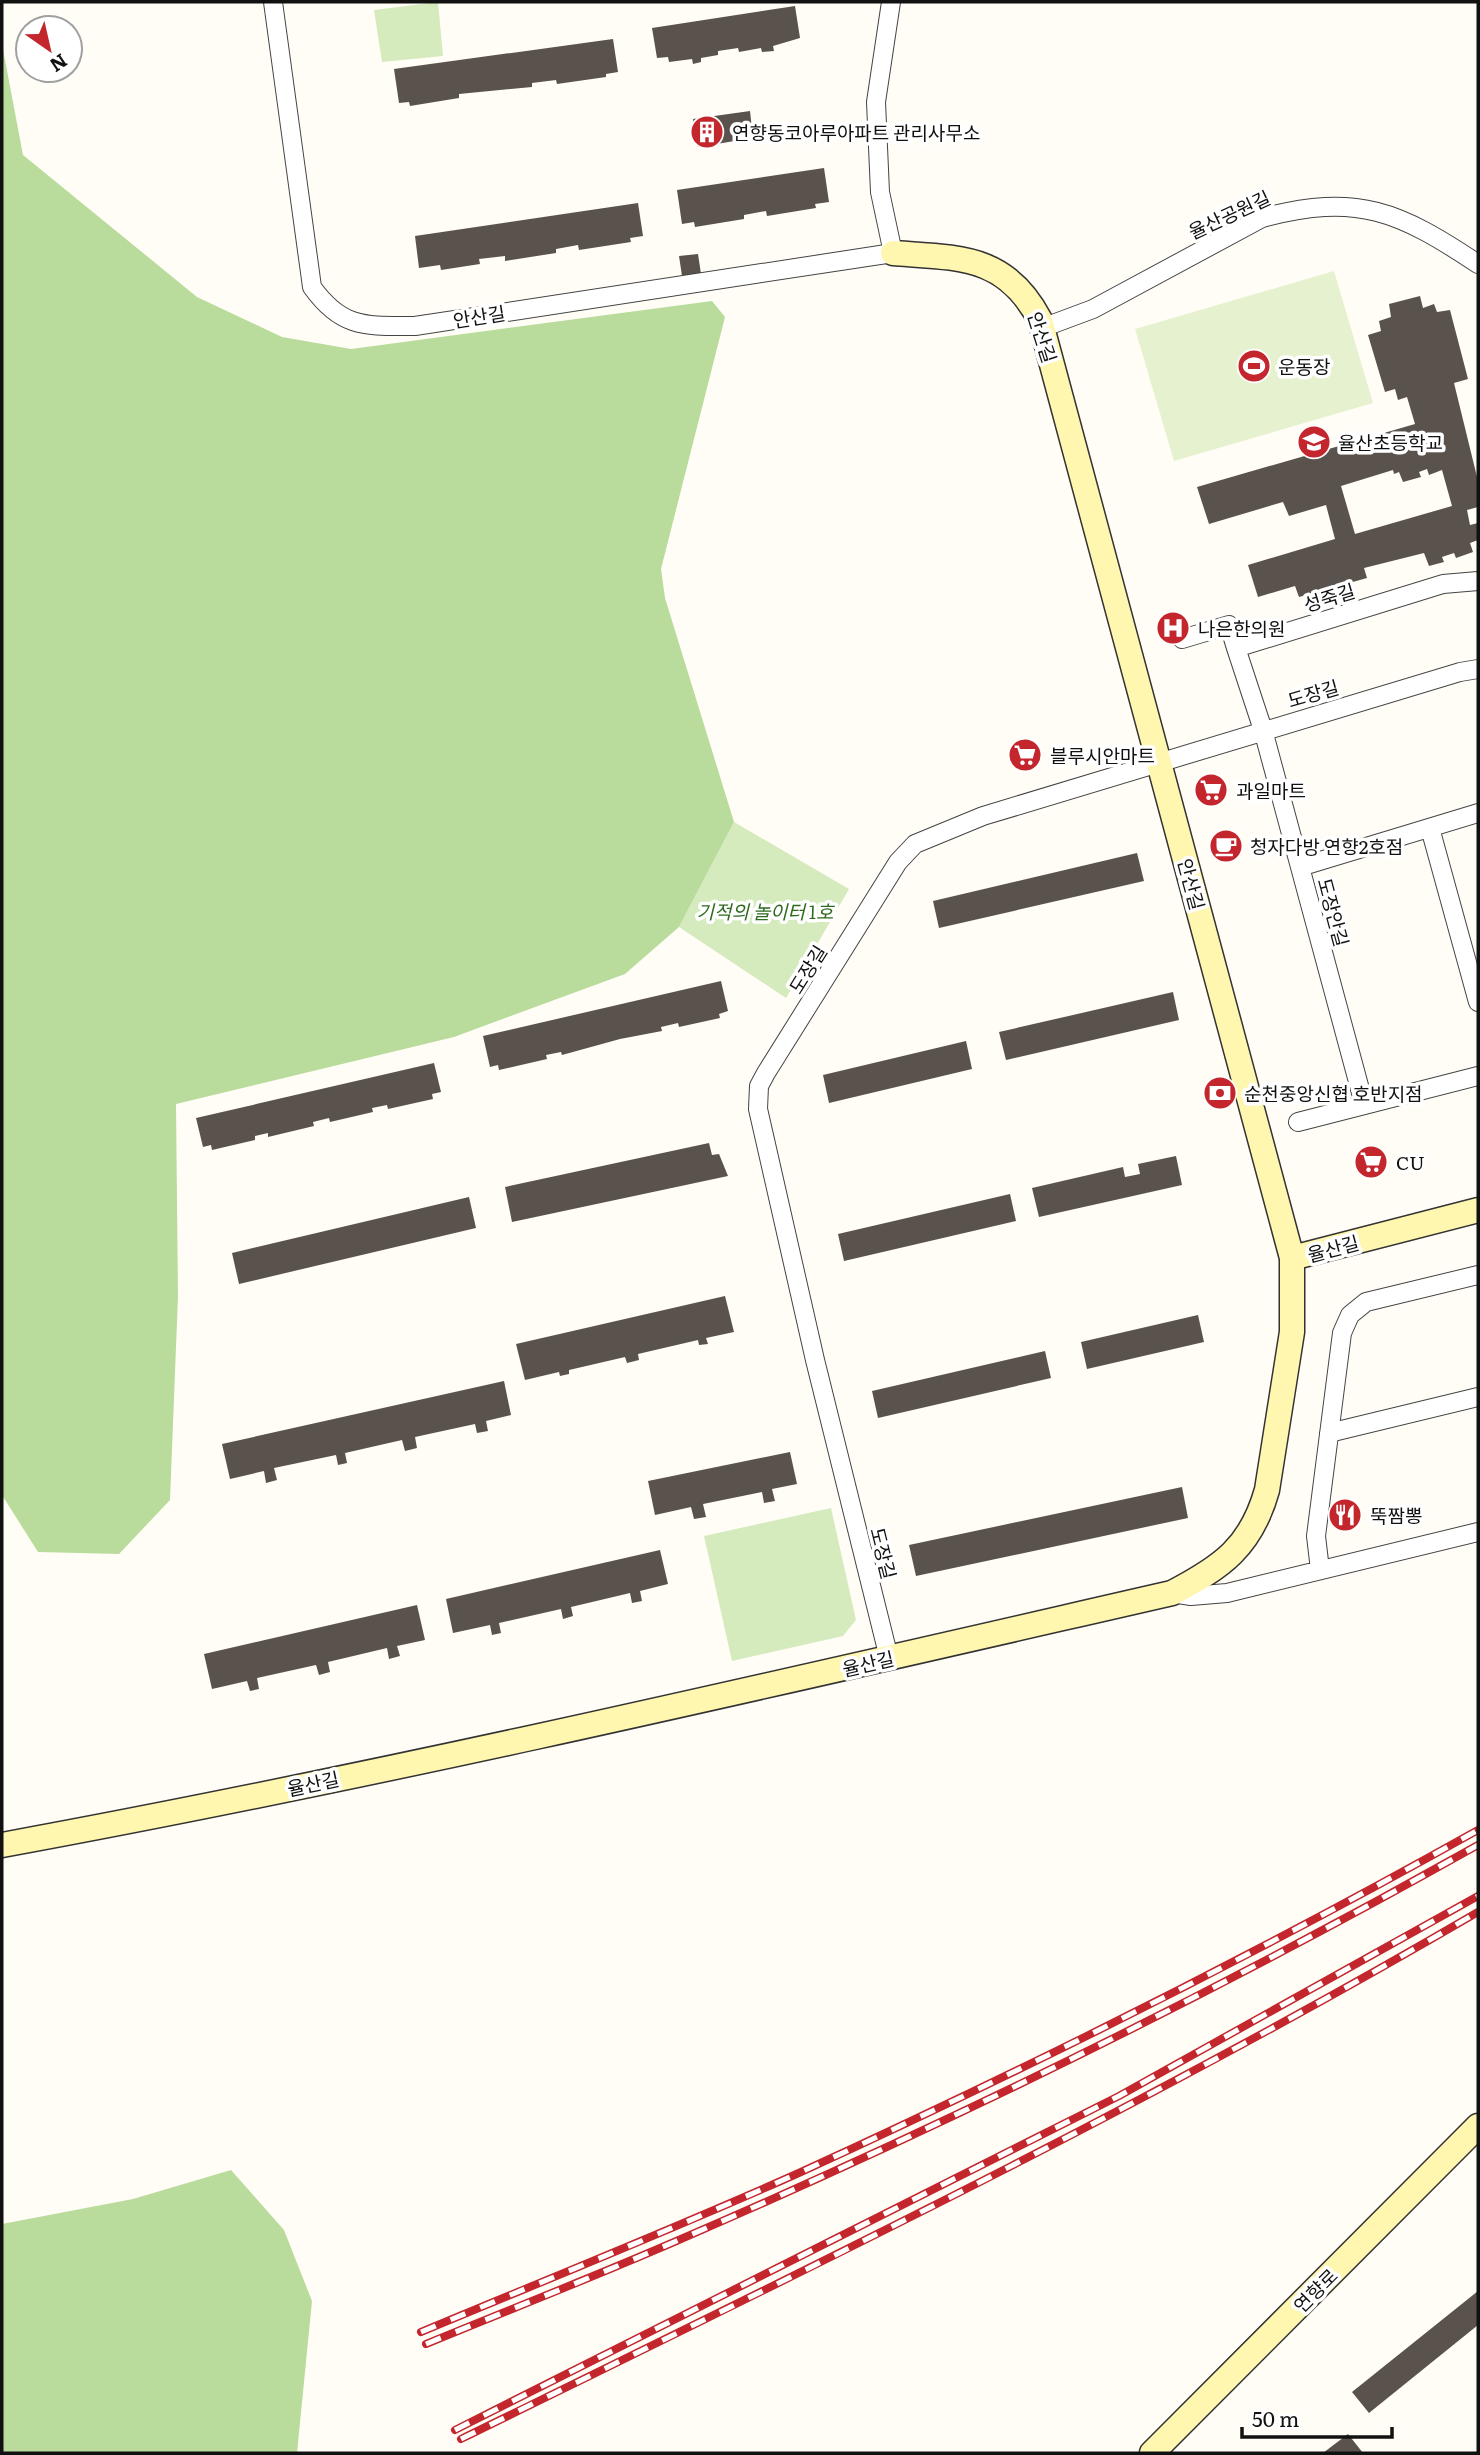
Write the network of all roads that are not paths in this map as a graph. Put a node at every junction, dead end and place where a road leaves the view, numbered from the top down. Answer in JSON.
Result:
{"nodes":[{"id":1,"x":273,"y":2,"type":"edge"},
{"id":2,"x":891,"y":2,"type":"edge"},
{"id":3,"x":893,"y":253,"type":"junction"},
{"id":4,"x":1478,"y":264,"type":"edge"},
{"id":5,"x":1042,"y":328,"type":"junction"},
{"id":6,"x":1478,"y":581,"type":"edge"},
{"id":7,"x":1182,"y":639,"type":"dead end"},
{"id":8,"x":1237,"y":648,"type":"junction"},
{"id":9,"x":1478,"y":669,"type":"edge"},
{"id":10,"x":1263,"y":730,"type":"junction"},
{"id":11,"x":1159,"y":763,"type":"junction"},
{"id":12,"x":1478,"y":813,"type":"edge"},
{"id":13,"x":1430,"y":828,"type":"junction"},
{"id":14,"x":1300,"y":867,"type":"junction"},
{"id":15,"x":1478,"y":1002,"type":"edge"},
{"id":16,"x":1478,"y":1076,"type":"edge"},
{"id":17,"x":1364,"y":1104,"type":"junction"},
{"id":18,"x":1298,"y":1122,"type":"dead end"},
{"id":19,"x":1478,"y":1210,"type":"edge"},
{"id":20,"x":1292,"y":1258,"type":"junction"},
{"id":21,"x":1478,"y":1275,"type":"edge"},
{"id":22,"x":1478,"y":1397,"type":"edge"},
{"id":23,"x":1329,"y":1433,"type":"junction"},
{"id":24,"x":1478,"y":1532,"type":"edge"},
{"id":25,"x":1320,"y":1570,"type":"junction"},
{"id":26,"x":1172,"y":1593,"type":"junction"},
{"id":27,"x":889,"y":1658,"type":"junction"},
{"id":28,"x":2,"y":1845,"type":"edge"},
{"id":29,"x":1476,"y":2133,"type":"edge"},
{"id":30,"x":1152,"y":2453,"type":"edge"}],
"edges":[{"from":1,"to":3,"type":"street","name":"안산길"},
{"from":2,"to":3,"type":"street"},
{"from":3,"to":5,"type":"street","name":"안산길"},
{"from":4,"to":5,"type":"street","name":"율산공원길"},
{"from":5,"to":11,"type":"street","name":"안산길"},
{"from":6,"to":8,"type":"street","name":"성죽길"},
{"from":7,"to":8,"type":"street"},
{"from":8,"to":10,"type":"street"},
{"from":9,"to":10,"type":"street","name":"도장길"},
{"from":10,"to":11,"type":"street","name":"도장길"},
{"from":10,"to":14,"type":"street","name":"도장안길"},
{"from":11,"to":20,"type":"street","name":"안산길"},
{"from":11,"to":27,"type":"street","name":"도장길"},
{"from":12,"to":13,"type":"street"},
{"from":13,"to":14,"type":"street"},
{"from":13,"to":15,"type":"street"},
{"from":14,"to":17,"type":"street","name":"도장안길"},
{"from":16,"to":17,"type":"street"},
{"from":17,"to":18,"type":"street"},
{"from":19,"to":20,"type":"street","name":"율산길"},
{"from":20,"to":26,"type":"street","name":"율산길"},
{"from":21,"to":23,"type":"street"},
{"from":22,"to":23,"type":"street"},
{"from":23,"to":25,"type":"street"},
{"from":24,"to":25,"type":"street"},
{"from":25,"to":26,"type":"street"},
{"from":26,"to":27,"type":"street","name":"율산길"},
{"from":27,"to":28,"type":"street","name":"율산길"},
{"from":29,"to":30,"type":"street","name":"연향로"}]}
